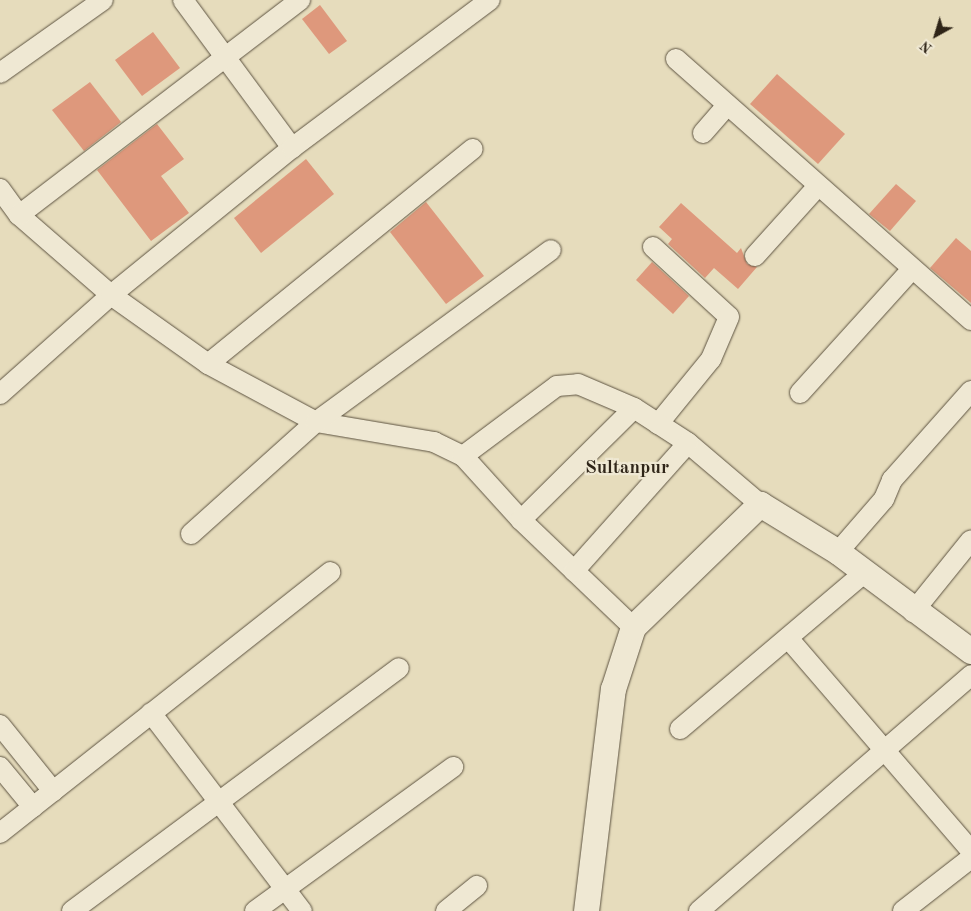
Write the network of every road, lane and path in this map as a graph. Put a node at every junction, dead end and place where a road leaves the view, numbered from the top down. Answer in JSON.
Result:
{"nodes":[{"id":1,"x":103,"y":0,"type":"edge"},
{"id":2,"x":183,"y":0,"type":"edge"},
{"id":3,"x":300,"y":0,"type":"edge"},
{"id":4,"x":490,"y":0,"type":"edge"},
{"id":5,"x":226,"y":56,"type":"junction"},
{"id":6,"x":676,"y":59,"type":"dead end"},
{"id":7,"x":0,"y":73,"type":"edge"},
{"id":8,"x":727,"y":105,"type":"junction"},
{"id":9,"x":703,"y":133,"type":"dead end"},
{"id":10,"x":292,"y":148,"type":"junction"},
{"id":11,"x":473,"y":149,"type":"dead end"},
{"id":12,"x":818,"y":186,"type":"junction"},
{"id":13,"x":1,"y":194,"type":"edge"},
{"id":14,"x":19,"y":215,"type":"junction"},
{"id":15,"x":653,"y":248,"type":"dead end"},
{"id":16,"x":551,"y":250,"type":"dead end"},
{"id":17,"x":755,"y":256,"type":"dead end"},
{"id":18,"x":911,"y":270,"type":"junction"},
{"id":19,"x":112,"y":295,"type":"junction"},
{"id":20,"x":971,"y":320,"type":"edge"},
{"id":21,"x":208,"y":364,"type":"junction"},
{"id":22,"x":971,"y":390,"type":"edge"},
{"id":23,"x":800,"y":393,"type":"dead end"},
{"id":24,"x":0,"y":394,"type":"edge"},
{"id":25,"x":634,"y":408,"type":"junction"},
{"id":26,"x":316,"y":422,"type":"junction"},
{"id":27,"x":658,"y":424,"type":"junction"},
{"id":28,"x":688,"y":443,"type":"junction"},
{"id":29,"x":464,"y":456,"type":"junction"},
{"id":30,"x":760,"y":504,"type":"junction"},
{"id":31,"x":521,"y":520,"type":"junction"},
{"id":32,"x":191,"y":534,"type":"dead end"},
{"id":33,"x":971,"y":540,"type":"edge"},
{"id":34,"x":838,"y":552,"type":"junction"},
{"id":35,"x":574,"y":571,"type":"junction"},
{"id":36,"x":330,"y":572,"type":"dead end"},
{"id":37,"x":865,"y":572,"type":"junction"},
{"id":38,"x":913,"y":612,"type":"junction"},
{"id":39,"x":633,"y":627,"type":"junction"},
{"id":40,"x":788,"y":638,"type":"junction"},
{"id":41,"x":971,"y":651,"type":"edge"},
{"id":42,"x":399,"y":668,"type":"dead end"},
{"id":43,"x":971,"y":675,"type":"edge"},
{"id":44,"x":151,"y":713,"type":"junction"},
{"id":45,"x":0,"y":725,"type":"edge"},
{"id":46,"x":680,"y":729,"type":"dead end"},
{"id":47,"x":888,"y":751,"type":"junction"},
{"id":48,"x":0,"y":766,"type":"edge"},
{"id":49,"x":453,"y":767,"type":"dead end"},
{"id":50,"x":53,"y":791,"type":"junction"},
{"id":51,"x":217,"y":800,"type":"junction"},
{"id":52,"x":33,"y":807,"type":"junction"},
{"id":53,"x":0,"y":833,"type":"edge"},
{"id":54,"x":971,"y":851,"type":"edge"},
{"id":55,"x":971,"y":858,"type":"edge"},
{"id":56,"x":477,"y":886,"type":"dead end"},
{"id":57,"x":285,"y":888,"type":"junction"},
{"id":58,"x":72,"y":911,"type":"edge"},
{"id":59,"x":256,"y":911,"type":"edge"},
{"id":60,"x":302,"y":911,"type":"edge"},
{"id":61,"x":446,"y":911,"type":"edge"},
{"id":62,"x":586,"y":911,"type":"edge"},
{"id":63,"x":698,"y":911,"type":"edge"},
{"id":64,"x":903,"y":911,"type":"edge"}],
"edges":[{"from":1,"to":7,"type":"street"},
{"from":2,"to":5,"type":"street"},
{"from":3,"to":5,"type":"street"},
{"from":4,"to":10,"type":"street"},
{"from":5,"to":10,"type":"street"},
{"from":5,"to":14,"type":"street"},
{"from":6,"to":8,"type":"street"},
{"from":8,"to":9,"type":"street"},
{"from":8,"to":12,"type":"street"},
{"from":10,"to":19,"type":"street"},
{"from":11,"to":21,"type":"street"},
{"from":12,"to":17,"type":"street"},
{"from":12,"to":18,"type":"street"},
{"from":13,"to":14,"type":"street"},
{"from":14,"to":19,"type":"street"},
{"from":15,"to":27,"type":"street"},
{"from":16,"to":26,"type":"street"},
{"from":18,"to":20,"type":"street"},
{"from":18,"to":23,"type":"street"},
{"from":19,"to":21,"type":"street"},
{"from":19,"to":24,"type":"street"},
{"from":21,"to":26,"type":"street"},
{"from":22,"to":34,"type":"street"},
{"from":25,"to":27,"type":"street"},
{"from":25,"to":29,"type":"street"},
{"from":25,"to":31,"type":"street"},
{"from":26,"to":29,"type":"street"},
{"from":26,"to":32,"type":"street"},
{"from":27,"to":28,"type":"street"},
{"from":28,"to":30,"type":"street"},
{"from":28,"to":35,"type":"street"},
{"from":29,"to":31,"type":"street"},
{"from":30,"to":34,"type":"street"},
{"from":30,"to":39,"type":"street"},
{"from":31,"to":35,"type":"street"},
{"from":33,"to":38,"type":"street"},
{"from":34,"to":37,"type":"street"},
{"from":35,"to":39,"type":"street"},
{"from":36,"to":44,"type":"street"},
{"from":37,"to":38,"type":"street"},
{"from":37,"to":40,"type":"street"},
{"from":38,"to":41,"type":"street"},
{"from":39,"to":62,"type":"street"},
{"from":40,"to":46,"type":"street"},
{"from":40,"to":47,"type":"street"},
{"from":42,"to":51,"type":"street"},
{"from":43,"to":47,"type":"street"},
{"from":44,"to":50,"type":"street"},
{"from":44,"to":51,"type":"street"},
{"from":45,"to":50,"type":"street"},
{"from":47,"to":54,"type":"street"},
{"from":47,"to":63,"type":"street"},
{"from":48,"to":52,"type":"street"},
{"from":49,"to":57,"type":"street"},
{"from":50,"to":52,"type":"street"},
{"from":51,"to":57,"type":"street"},
{"from":51,"to":58,"type":"street"},
{"from":52,"to":53,"type":"street"},
{"from":55,"to":64,"type":"street"},
{"from":56,"to":61,"type":"street"},
{"from":57,"to":59,"type":"street"},
{"from":57,"to":60,"type":"street"}]}
